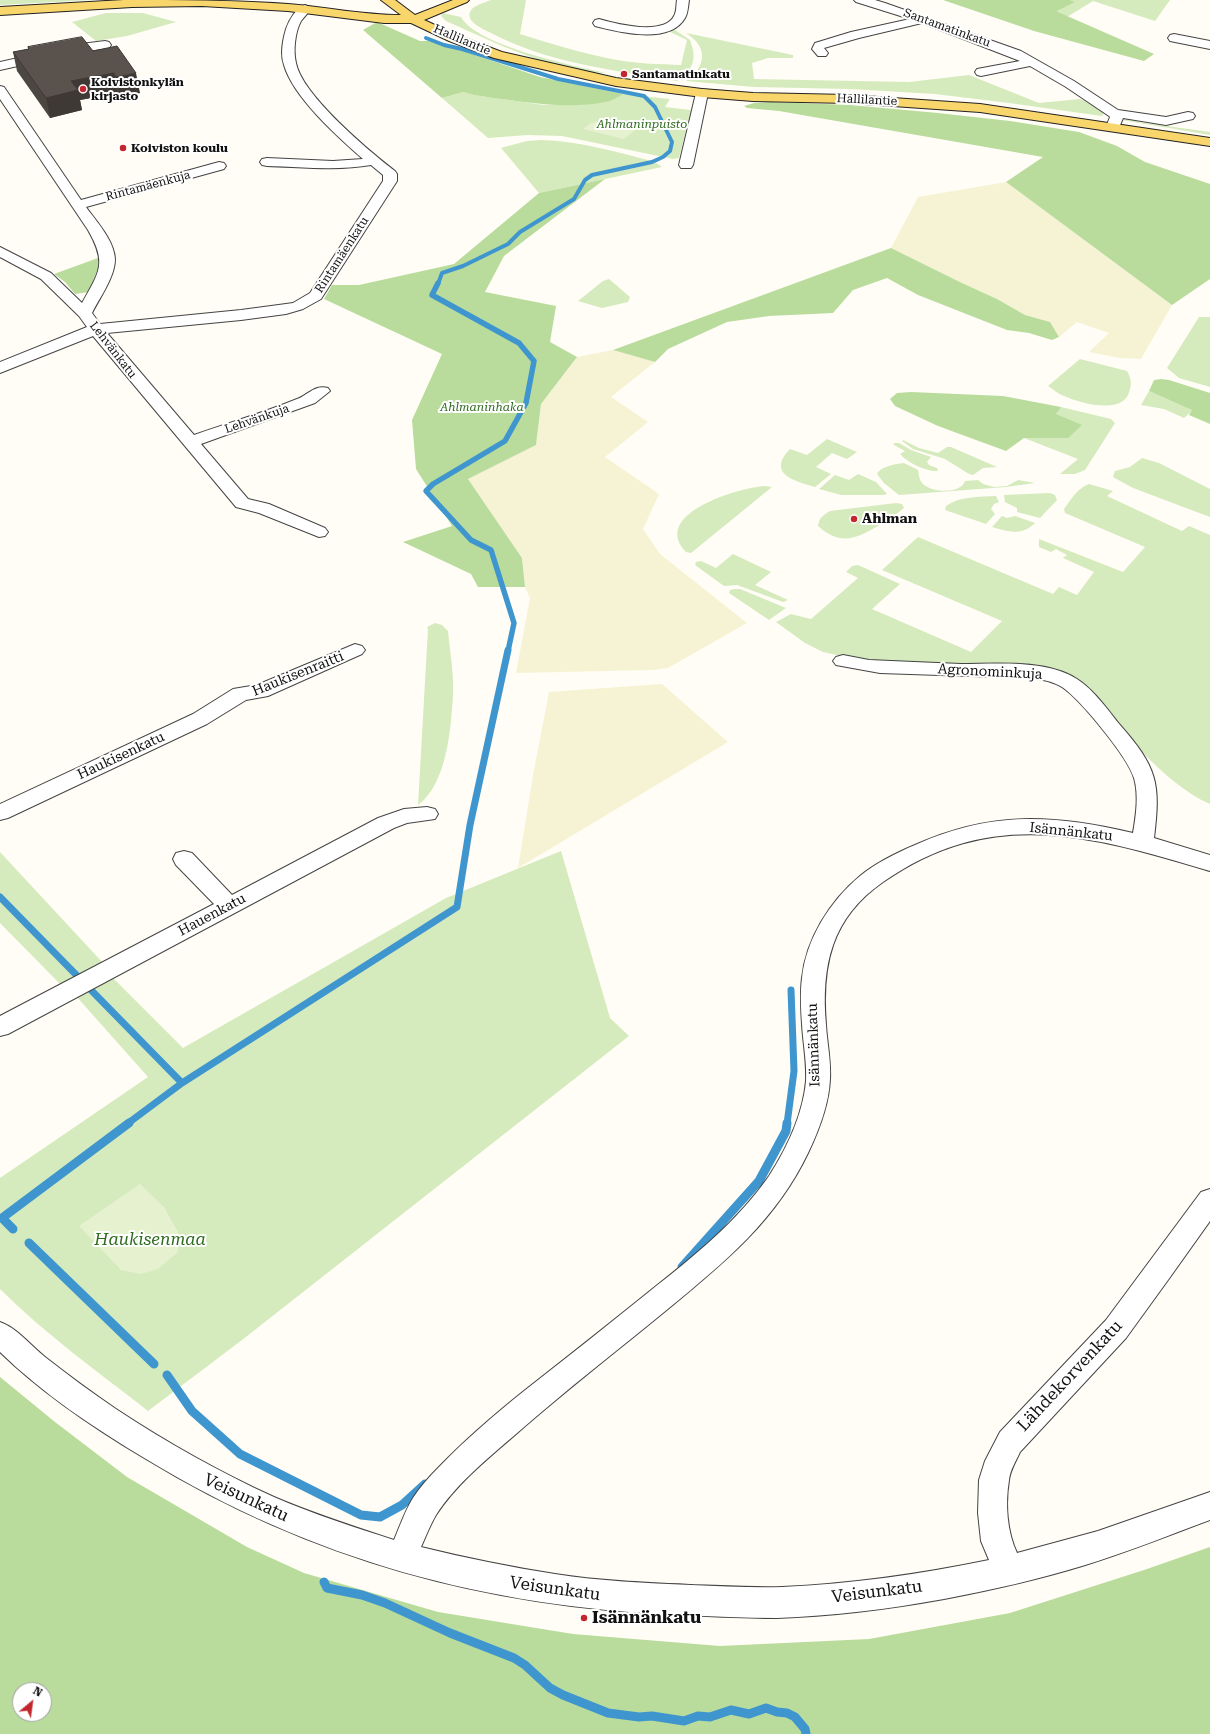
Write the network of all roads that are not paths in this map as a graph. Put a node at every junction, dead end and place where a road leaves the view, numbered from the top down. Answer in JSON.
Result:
{"nodes":[{"id":1,"x":387,"y":0,"type":"edge"},
{"id":2,"x":463,"y":0,"type":"edge"},
{"id":3,"x":683,"y":0,"type":"edge"},
{"id":4,"x":860,"y":0,"type":"edge"},
{"id":5,"x":252,"y":2,"type":"edge"},
{"id":6,"x":304,"y":9,"type":"junction"},
{"id":7,"x":0,"y":10,"type":"edge"},
{"id":8,"x":413,"y":11,"type":"edge"},
{"id":9,"x":923,"y":19,"type":"junction"},
{"id":10,"x":599,"y":23,"type":"dead end"},
{"id":11,"x":1174,"y":38,"type":"dead end"},
{"id":12,"x":105,"y":45,"type":"dead end"},
{"id":13,"x":1210,"y":45,"type":"edge"},
{"id":14,"x":822,"y":53,"type":"dead end"},
{"id":15,"x":1032,"y":62,"type":"junction"},
{"id":16,"x":0,"y":66,"type":"edge"},
{"id":17,"x":980,"y":72,"type":"dead end"},
{"id":18,"x":0,"y":90,"type":"edge"},
{"id":19,"x":702,"y":93,"type":"junction"},
{"id":20,"x":1114,"y":113,"type":"junction"},
{"id":21,"x":1188,"y":116,"type":"dead end"},
{"id":22,"x":1113,"y":127,"type":"junction"},
{"id":23,"x":1210,"y":142,"type":"edge"},
{"id":24,"x":373,"y":161,"type":"junction"},
{"id":25,"x":267,"y":162,"type":"dead end"},
{"id":26,"x":686,"y":165,"type":"dead end"},
{"id":27,"x":219,"y":166,"type":"dead end"},
{"id":28,"x":78,"y":205,"type":"junction"},
{"id":29,"x":0,"y":251,"type":"edge"},
{"id":30,"x":84,"y":313,"type":"junction"},
{"id":31,"x":96,"y":329,"type":"junction"},
{"id":32,"x":0,"y":368,"type":"edge"},
{"id":33,"x":322,"y":391,"type":"dead end"},
{"id":34,"x":190,"y":442,"type":"junction"},
{"id":35,"x":319,"y":532,"type":"dead end"},
{"id":36,"x":355,"y":650,"type":"dead end"},
{"id":37,"x":843,"y":661,"type":"dead end"},
{"id":38,"x":240,"y":694,"type":"joint"},
{"id":39,"x":0,"y":813,"type":"edge"},
{"id":40,"x":427,"y":814,"type":"dead end"},
{"id":41,"x":1143,"y":842,"type":"junction"},
{"id":42,"x":184,"y":859,"type":"dead end"},
{"id":43,"x":1210,"y":863,"type":"edge"},
{"id":44,"x":230,"y":906,"type":"junction"},
{"id":45,"x":0,"y":1027,"type":"edge"},
{"id":46,"x":1210,"y":1200,"type":"edge"},
{"id":47,"x":0,"y":1334,"type":"edge"},
{"id":48,"x":1210,"y":1506,"type":"edge"},
{"id":49,"x":402,"y":1558,"type":"junction"},
{"id":50,"x":1009,"y":1571,"type":"junction"}],
"edges":[{"from":1,"to":8,"type":"main road"},
{"from":2,"to":8,"type":"main road"},
{"from":3,"to":10,"type":"street"},
{"from":4,"to":9,"type":"street","name":"Santamatinkatu"},
{"from":5,"to":6,"type":"main road"},
{"from":5,"to":7,"type":"main road"},
{"from":6,"to":8,"type":"main road"},
{"from":6,"to":24,"type":"street","name":"Rintamäenkatu"},
{"from":8,"to":19,"type":"main road","name":"Hallilantie"},
{"from":9,"to":14,"type":"street"},
{"from":9,"to":15,"type":"street","name":"Santamatinkatu"},
{"from":11,"to":13,"type":"street"},
{"from":12,"to":16,"type":"street"},
{"from":15,"to":17,"type":"street","name":"Santamatinkatu"},
{"from":15,"to":20,"type":"street","name":"Santamatinkatu"},
{"from":18,"to":28,"type":"street","name":"Lehvänkatu"},
{"from":19,"to":22,"type":"main road","name":"Hallilantie"},
{"from":19,"to":26,"type":"street"},
{"from":20,"to":21,"type":"street"},
{"from":20,"to":22,"type":"street"},
{"from":22,"to":23,"type":"main road","name":"Hallilantie"},
{"from":24,"to":25,"type":"street"},
{"from":24,"to":31,"type":"street","name":"Rintamäenkatu"},
{"from":27,"to":28,"type":"street","name":"Rintamäenkuja"},
{"from":28,"to":30,"type":"street","name":"Lehvänkatu"},
{"from":29,"to":30,"type":"street"},
{"from":30,"to":31,"type":"street","name":"Lehvänkatu"},
{"from":31,"to":32,"type":"street","name":"Rintamäenkatu"},
{"from":31,"to":34,"type":"street","name":"Lehvänkatu"},
{"from":33,"to":34,"type":"street","name":"Lehvänkuja"},
{"from":34,"to":35,"type":"street","name":"Lehvänkatu"},
{"from":36,"to":38,"type":"street","name":"Haukisenraitti"},
{"from":37,"to":41,"type":"street","name":"Agronominkuja"},
{"from":38,"to":39,"type":"street","name":"Haukisenkatu"},
{"from":40,"to":44,"type":"street","name":"Hauenkatu"},
{"from":41,"to":43,"type":"street","name":"Isännänkatu"},
{"from":41,"to":49,"type":"street","name":"Isännänkatu"},
{"from":42,"to":44,"type":"street"},
{"from":44,"to":45,"type":"street","name":"Hauenkatu"},
{"from":46,"to":50,"type":"street","name":"Lähdekorvenkatu"},
{"from":47,"to":49,"type":"street","name":"Veisunkatu"},
{"from":48,"to":50,"type":"street","name":"Veisunkatu"},
{"from":49,"to":50,"type":"street","name":"Veisunkatu"}]}
